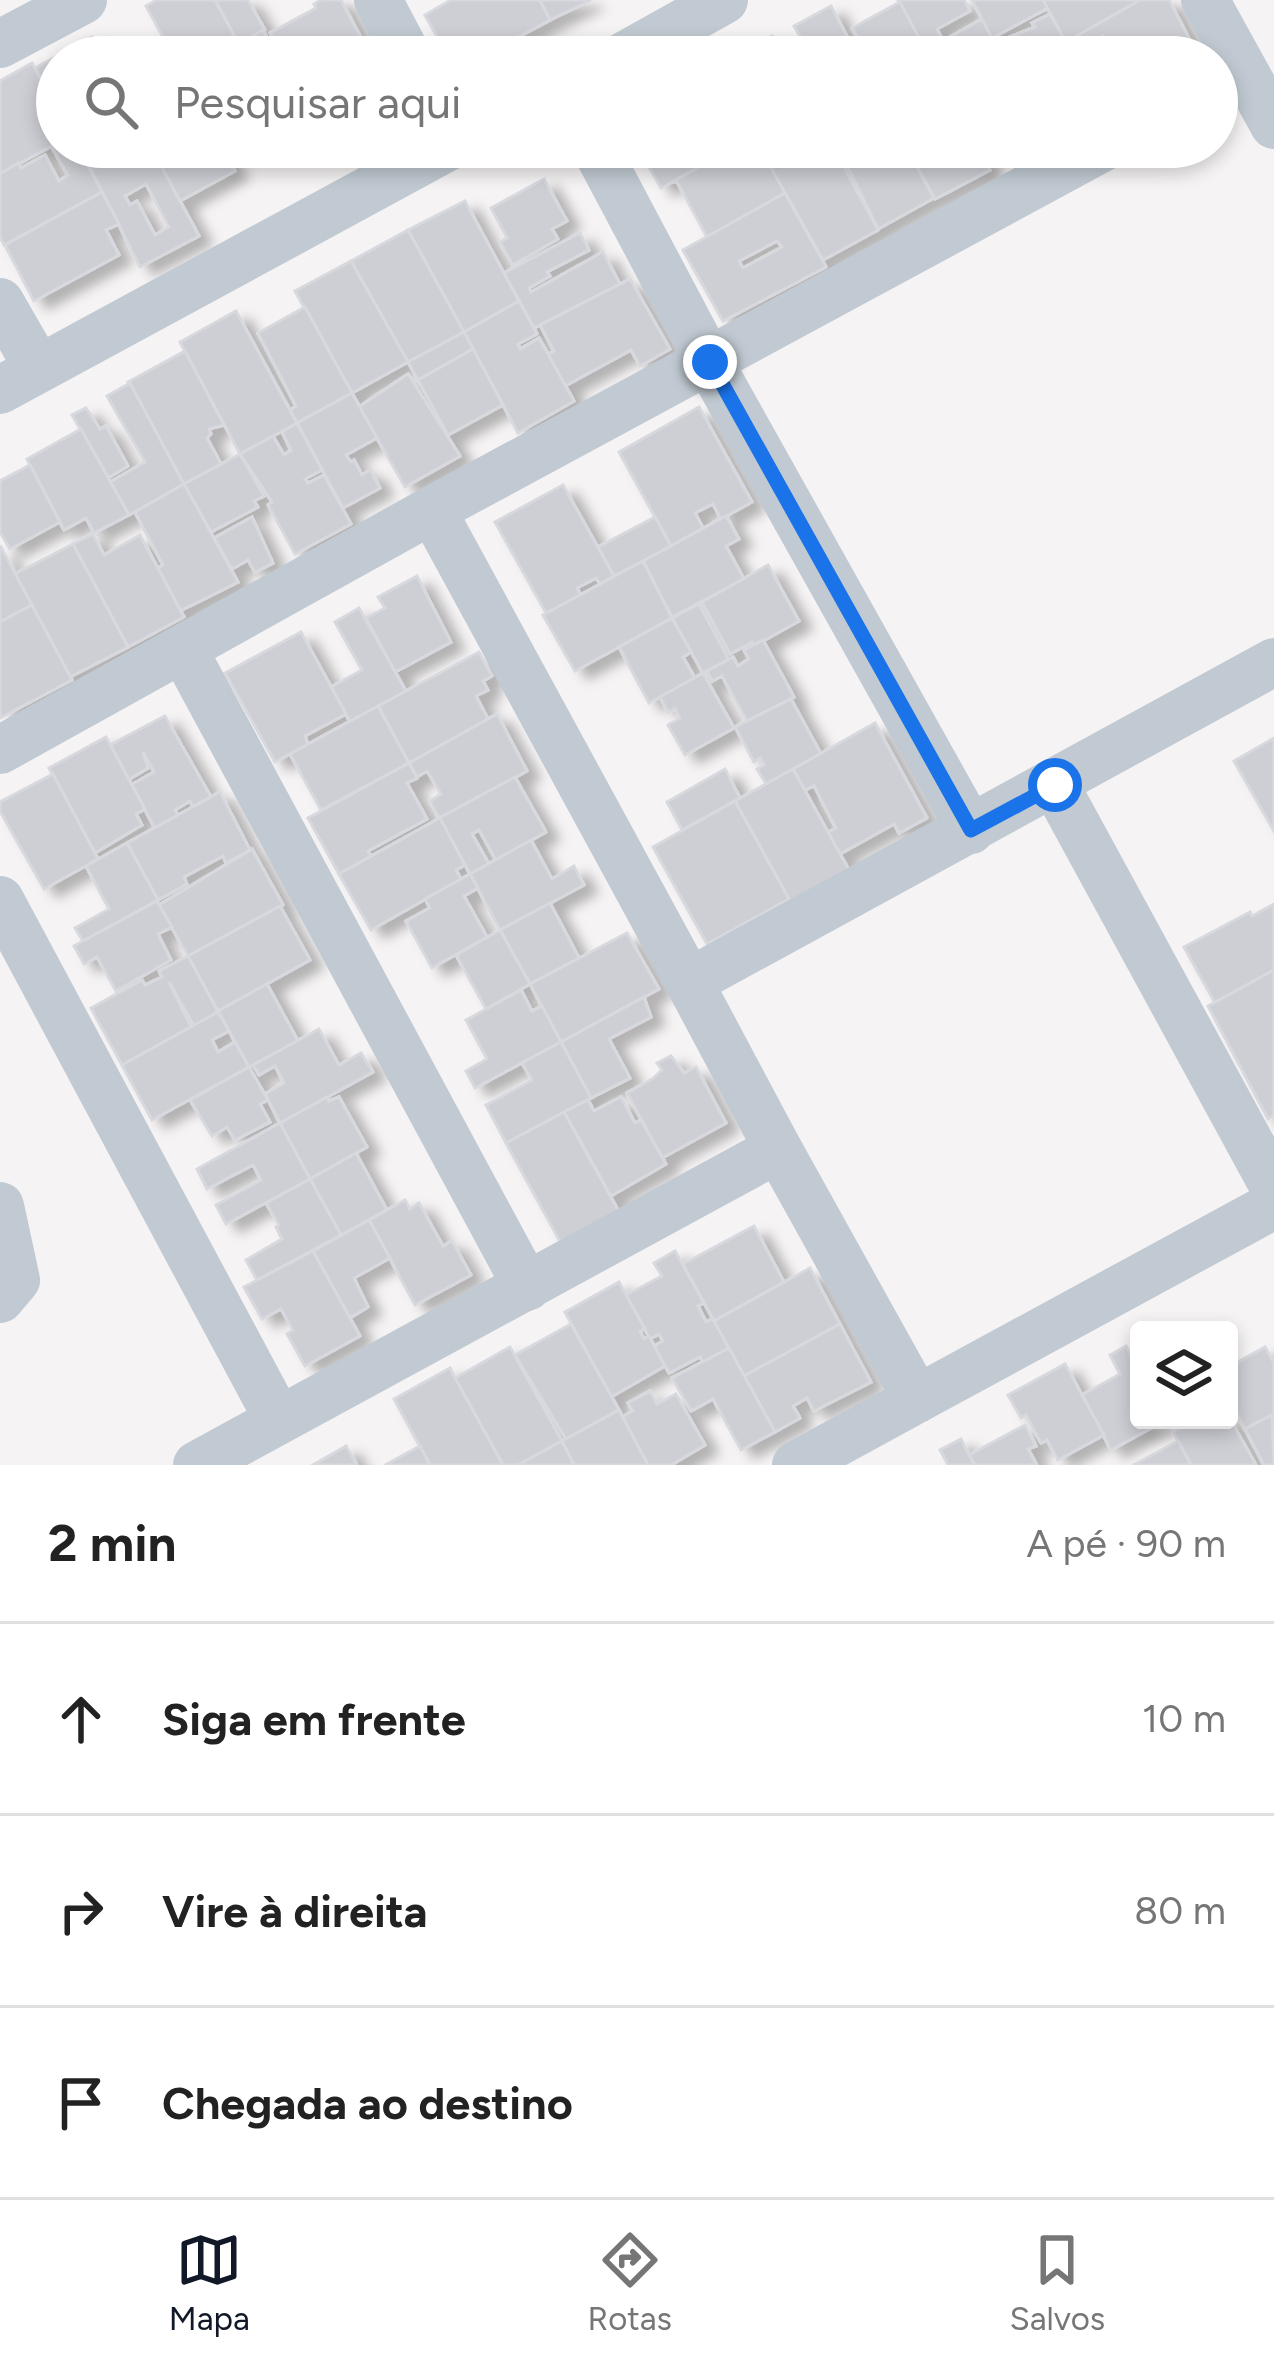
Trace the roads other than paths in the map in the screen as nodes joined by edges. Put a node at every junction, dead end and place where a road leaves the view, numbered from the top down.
1 (83, 0) edge
2 (378, 0) edge
3 (724, 0) edge
4 (1204, 0) edge
5 (397, 36) edge
6 (660, 36) edge
7 (1216, 36) edge
8 (0, 44) edge
9 (1238, 85) edge
10 (1274, 124) edge
11 (409, 168) edge
12 (606, 168) edge
13 (1066, 168) edge
14 (0, 302) edge
15 (710, 362) junction
16 (19, 379) edge
17 (432, 510) junction
18 (183, 650) junction
19 (1274, 662) edge
20 (0, 750) edge
21 (1055, 785) junction
22 (971, 830) junction
23 (0, 900) edge
24 (689, 982) junction
25 (778, 1149) junction
26 (1274, 1187) edge
27 (1274, 1205) edge
28 (0, 1206) edge
29 (527, 1288) junction
30 (0, 1299) edge
31 (916, 1399) junction
32 (278, 1419) junction
33 (197, 1465) edge
34 (796, 1465) edge

1 - 8 street
2 - 5 street
3 - 6 street
4 - 7 street
9 - 10 street
11 - 16 street
12 - 15 street
13 - 15 street
14 - 16 street
15 - 17 street
15 - 22 street
17 - 18 street
17 - 24 street
18 - 20 street
18 - 29 street
19 - 21 street
21 - 22 street
21 - 26 street
22 - 24 street
23 - 32 street
24 - 25 street
25 - 29 street
25 - 31 street
27 - 31 street
28 - 30 street
29 - 32 street
31 - 34 street
32 - 33 street

